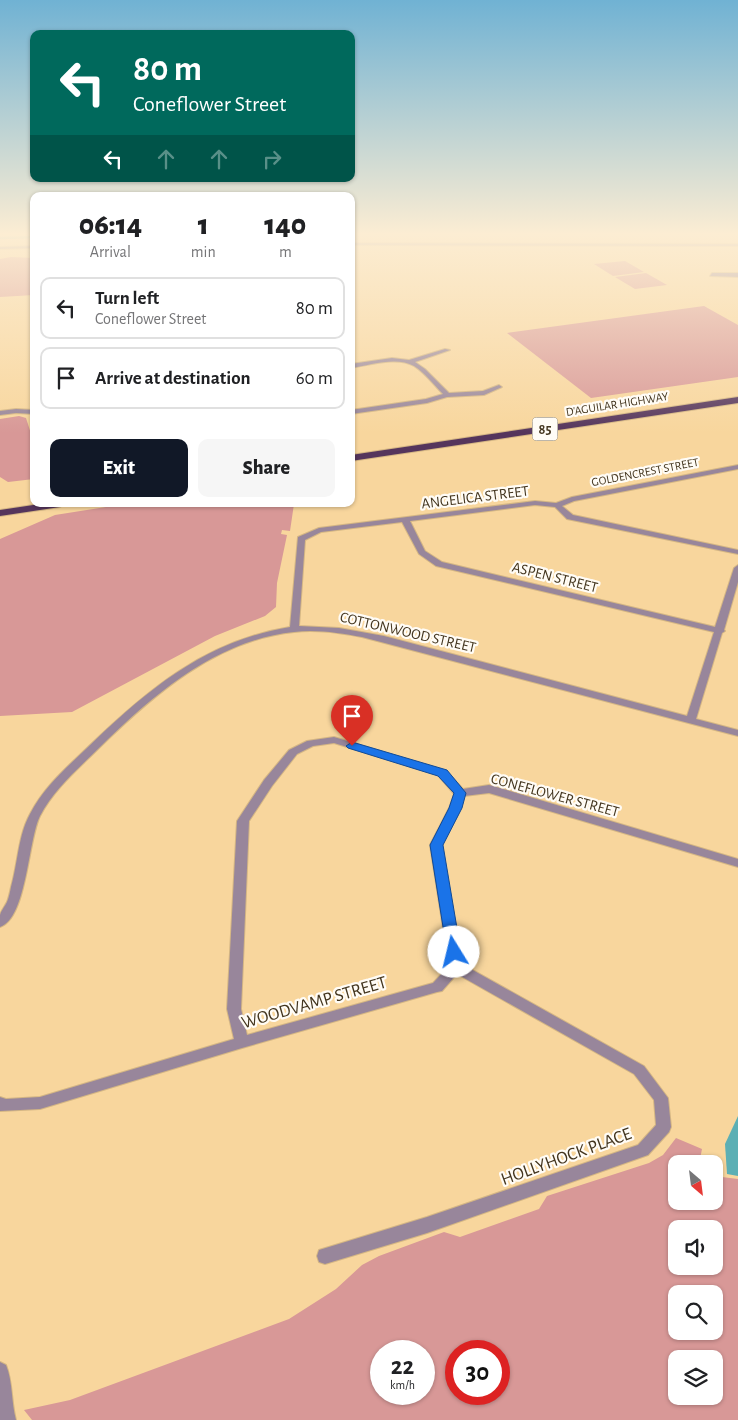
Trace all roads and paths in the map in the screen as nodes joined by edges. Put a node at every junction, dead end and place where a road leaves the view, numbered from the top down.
1 (447, 350) dead end
2 (409, 362) junction
3 (355, 365) edge
4 (499, 387) dead end
5 (447, 395) junction
6 (738, 400) edge
7 (355, 411) edge
8 (30, 412) edge
9 (0, 413) edge
10 (355, 457) edge
11 (738, 467) edge
12 (557, 505) junction
13 (40, 507) edge
14 (0, 513) edge
15 (404, 520) junction
16 (738, 552) edge
17 (738, 568) edge
18 (294, 629) junction
19 (720, 631) junction
20 (691, 720) junction
21 (738, 733) edge
22 (460, 793) junction
23 (738, 863) edge
24 (0, 922) edge
25 (456, 968) junction
26 (242, 1042) junction
27 (1, 1107) edge
28 (325, 1256) dead end
29 (0, 1371) edge
30 (7, 1420) edge

1 - 2 street
2 - 3 street
2 - 5 street
4 - 5 street
5 - 7 street
6 - 10 highway, D'AGUILAR HIGHWAY / 85
8 - 9 street
11 - 12 street, GOLDENCREST STREET
12 - 15 street, ANGELICA STREET
12 - 16 street
13 - 14 highway
15 - 18 street, ANGELICA STREET
15 - 19 street, ASPEN STREET
17 - 19 street
18 - 20 street, COTTONWOOD STREET
18 - 24 street, COTTONWOOD STREET
19 - 20 street
20 - 21 street, COTTONWOOD STREET
22 - 23 street, CONEFLOWER STREET
22 - 25 street
22 - 26 street
25 - 26 street, WOODVAMP STREET
25 - 28 street, HOLLYHOCK PLACE
26 - 27 street, WOODVAMP STREET
29 - 30 street

